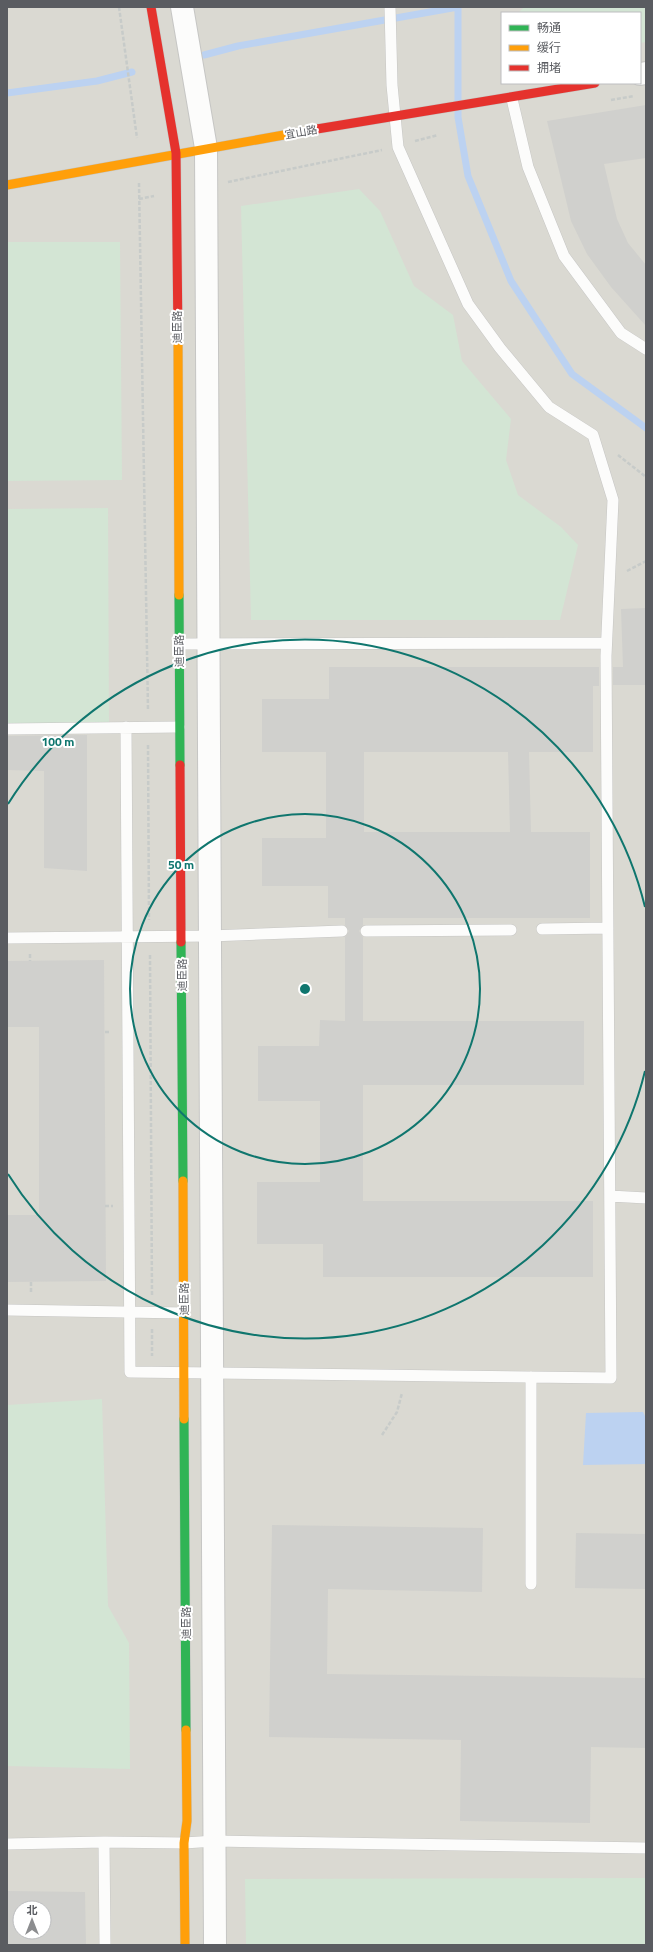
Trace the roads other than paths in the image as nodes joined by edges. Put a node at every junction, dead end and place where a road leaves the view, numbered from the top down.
1 (151, 7) edge
2 (182, 7) edge
3 (390, 7) edge
4 (590, 84) edge
5 (512, 99) junction
6 (395, 116) junction
7 (206, 148) junction
8 (176, 153) junction
9 (7, 185) edge
10 (646, 349) edge
11 (606, 643) junction
12 (178, 644) junction
13 (208, 644) junction
14 (126, 727) junction
15 (178, 727) junction
16 (7, 728) edge
17 (608, 928) junction
18 (542, 929) dead end
19 (510, 930) dead end
20 (342, 931) dead end
21 (366, 931) dead end
22 (127, 936) junction
23 (182, 936) junction
24 (210, 936) junction
25 (7, 938) edge
26 (610, 1196) junction
27 (646, 1198) edge
28 (7, 1310) edge
29 (130, 1311) junction
30 (184, 1313) junction
31 (185, 1372) junction
32 (212, 1373) junction
33 (531, 1377) junction
34 (531, 1584) dead end
35 (215, 1841) junction
36 (104, 1842) junction
37 (184, 1843) junction
38 (7, 1844) edge
39 (646, 1848) edge
40 (105, 1945) edge
41 (185, 1945) edge
42 (216, 1945) edge

1 - 8 street, 迪臣路
2 - 7 street
3 - 6 lane
4 - 5 street, 宜山路
5 - 6 street, 宜山路
5 - 10 lane
6 - 7 street, 宜山路
6 - 11 lane
7 - 8 street, 宜山路
7 - 13 street
8 - 9 street, 宜山路
8 - 12 street, 迪臣路
11 - 13 lane
11 - 17 lane
12 - 13 lane
12 - 15 street, 迪臣路
13 - 24 street
14 - 15 lane
14 - 16 lane
14 - 22 lane
15 - 23 street, 迪臣路
17 - 18 lane
17 - 26 lane
19 - 21 lane
20 - 24 lane
22 - 23 lane
22 - 25 lane
22 - 29 lane
23 - 24 lane
23 - 30 street, 迪臣路
24 - 32 street
26 - 27 lane
26 - 33 lane
28 - 29 lane
29 - 30 lane
29 - 31 lane
30 - 31 street, 迪臣路
31 - 32 lane
31 - 37 street, 迪臣路
32 - 33 lane
32 - 35 street
33 - 34 lane
35 - 37 lane
35 - 39 lane
35 - 42 street
36 - 37 lane
36 - 38 lane
36 - 40 lane
37 - 41 street, 迪臣路

